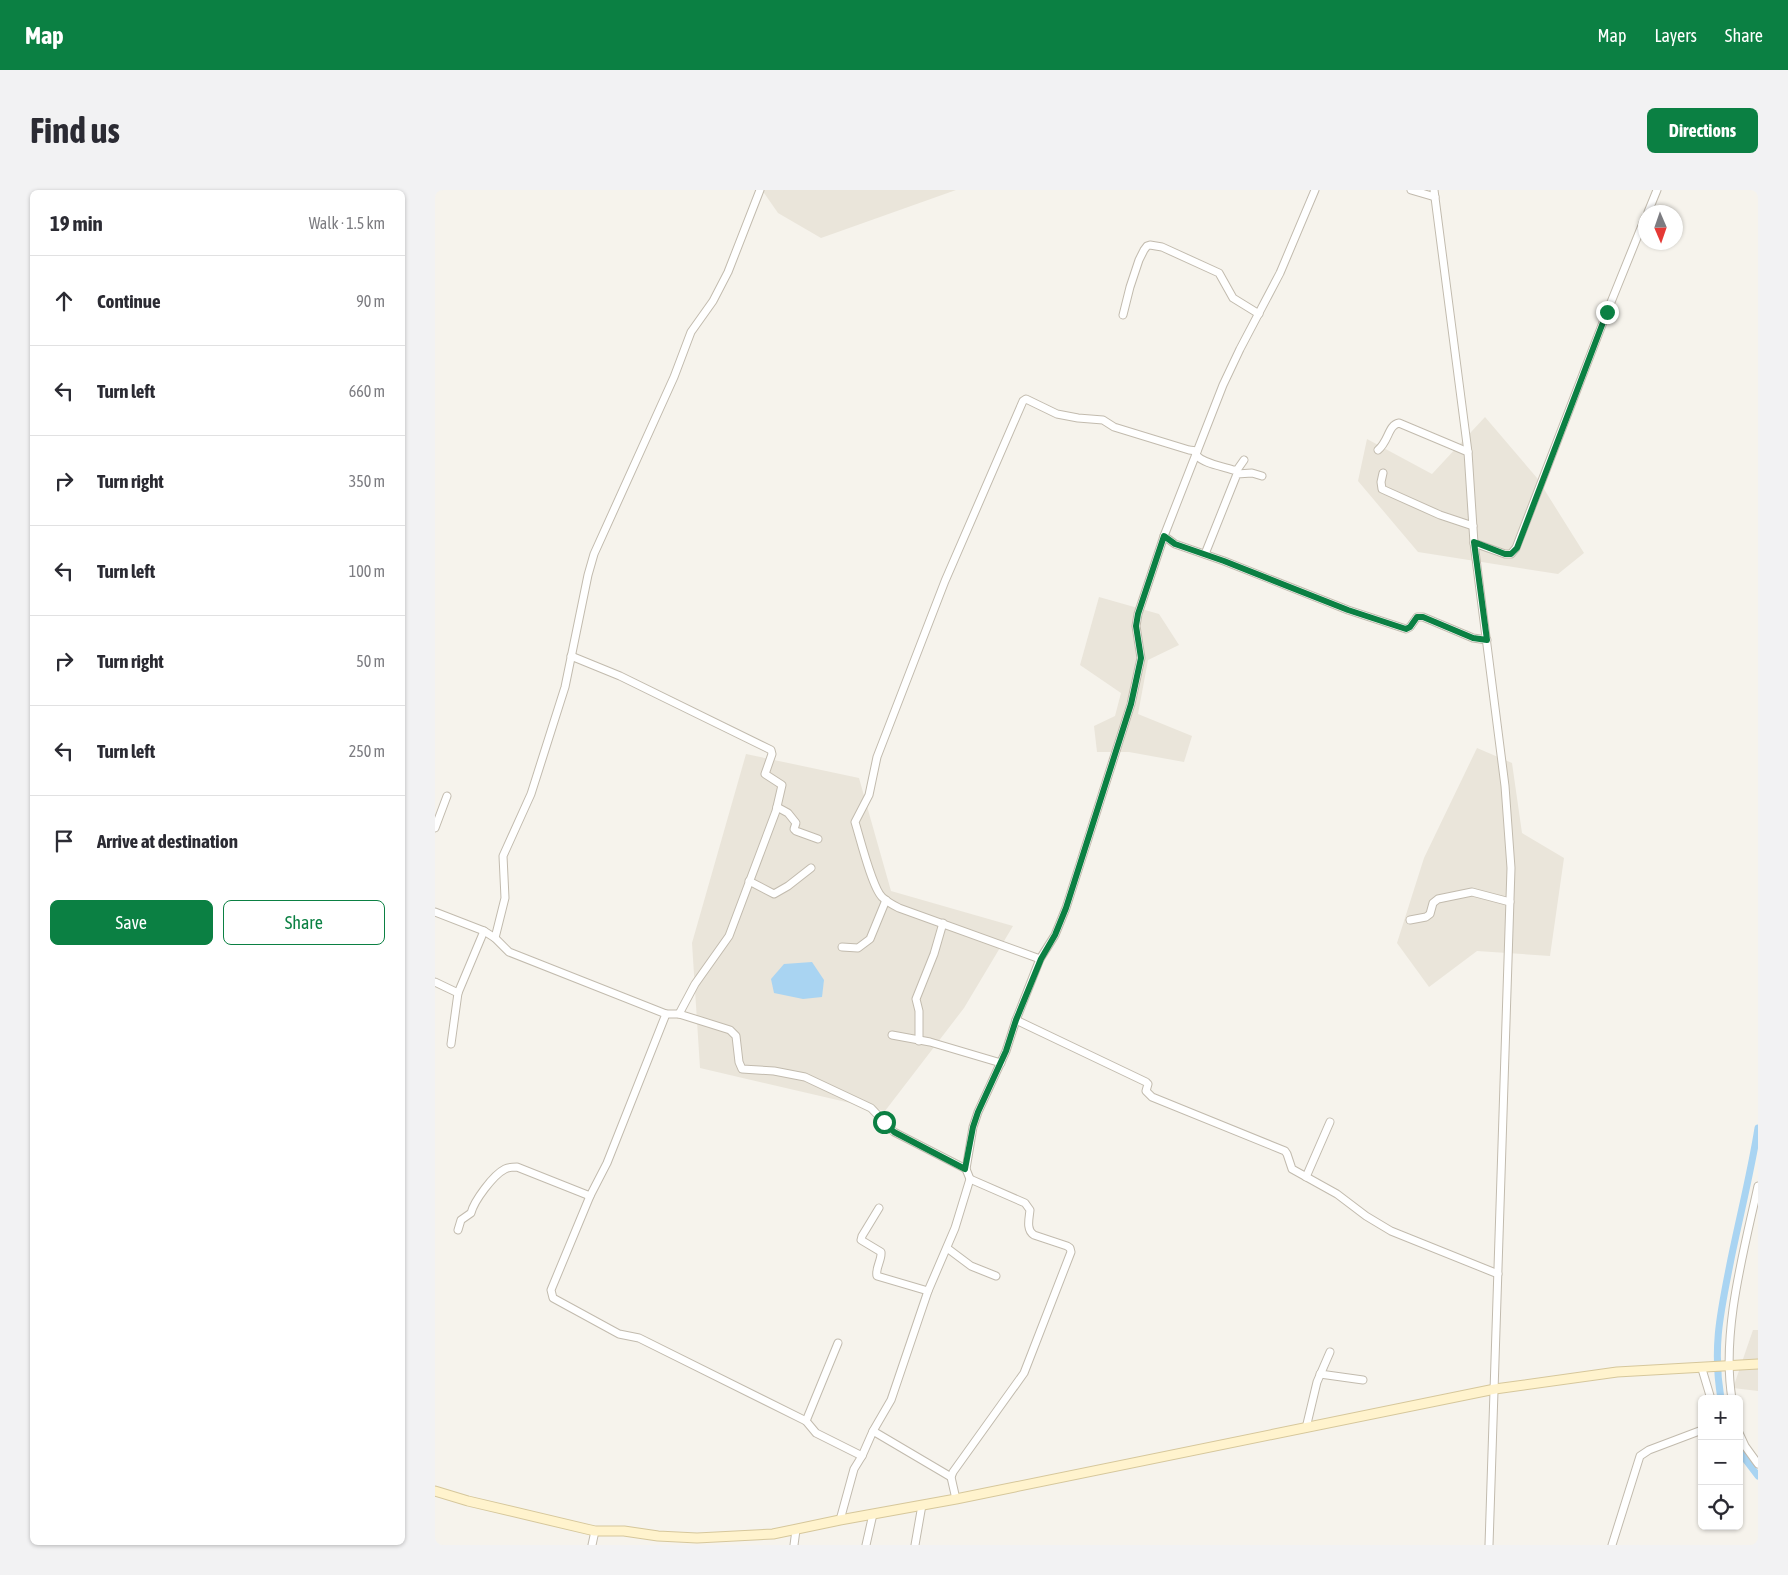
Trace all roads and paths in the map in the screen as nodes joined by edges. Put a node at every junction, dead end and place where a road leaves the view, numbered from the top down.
1 (760, 190) edge
2 (1315, 190) edge
3 (1411, 190) edge
4 (1657, 190) edge
5 (1435, 193) edge
6 (1651, 205) edge
7 (1638, 235) edge
8 (1259, 314) junction
9 (1123, 315) dead end
10 (1379, 450) dead end
11 (1468, 452) junction
12 (1197, 453) junction
13 (1244, 460) dead end
14 (1383, 473) dead end
15 (1262, 476) dead end
16 (1473, 526) junction
17 (1164, 536) junction
18 (1474, 542) junction
19 (1205, 554) junction
20 (1487, 640) junction
21 (571, 656) junction
22 (447, 796) dead end
23 (777, 807) junction
24 (435, 828) edge
25 (819, 839) dead end
26 (811, 868) dead end
27 (749, 881) junction
28 (886, 900) junction
29 (1510, 902) junction
30 (435, 912) edge
31 (1410, 920) dead end
32 (943, 922) junction
33 (484, 931) junction
34 (495, 938) junction
35 (842, 947) dead end
36 (1041, 959) junction
37 (435, 982) edge
38 (458, 993) junction
39 (667, 1014) junction
40 (679, 1014) junction
41 (1016, 1020) junction
42 (892, 1035) dead end
43 (919, 1040) junction
44 (451, 1044) dead end
45 (1001, 1064) junction
46 (1330, 1122) dead end
47 (965, 1169) junction
48 (1306, 1177) junction
49 (970, 1179) junction
50 (1758, 1186) edge
51 (590, 1196) junction
52 (879, 1208) dead end
53 (458, 1230) dead end
54 (947, 1248) junction
55 (1498, 1274) junction
56 (996, 1276) dead end
57 (928, 1291) junction
58 (838, 1343) dead end
59 (1330, 1352) dead end
60 (1758, 1364) edge
61 (1725, 1366) junction
62 (1706, 1367) junction
63 (1321, 1374) junction
64 (1363, 1380) dead end
65 (1495, 1389) junction
66 (1710, 1395) edge
67 (1731, 1395) edge
68 (806, 1421) junction
69 (1306, 1428) junction
70 (873, 1431) junction
71 (1698, 1432) edge
72 (1742, 1440) edge
73 (862, 1456) junction
74 (1758, 1464) edge
75 (951, 1477) junction
76 (435, 1491) edge
77 (956, 1499) junction
78 (922, 1505) junction
79 (873, 1514) junction
80 (840, 1520) junction
81 (796, 1530) junction
82 (595, 1531) junction
83 (592, 1545) edge
84 (794, 1545) edge
85 (866, 1545) edge
86 (915, 1545) edge
87 (1489, 1545) edge
88 (1612, 1545) edge

1 - 21 street
2 - 8 street
3 - 5 street
4 - 6 street
5 - 11 street
7 - 18 street
8 - 9 street
8 - 12 street
10 - 11 street
11 - 16 street
12 - 13 street
12 - 17 street
12 - 28 street
14 - 16 street
15 - 19 street
16 - 18 street
17 - 19 street
17 - 36 street
18 - 20 street
19 - 20 street
20 - 29 street
21 - 23 street
21 - 34 street
22 - 24 street
23 - 25 street
23 - 27 street
26 - 27 street
27 - 40 street
28 - 32 street
28 - 35 street
29 - 31 street
29 - 55 street
30 - 33 street
32 - 36 street
32 - 43 street
33 - 34 street
33 - 38 street
34 - 39 street
36 - 41 street
37 - 38 street
38 - 44 street
39 - 40 street
39 - 51 street
40 - 47 street
41 - 45 street
41 - 48 street
42 - 43 street
43 - 45 street
45 - 47 street
46 - 48 street
47 - 49 street
48 - 55 street
49 - 54 street
49 - 75 street
50 - 61 street
51 - 53 street
51 - 68 street
52 - 57 street
54 - 56 street
54 - 57 street
55 - 65 street
57 - 70 street
58 - 68 street
59 - 63 street
60 - 61 street
61 - 62 street
61 - 67 street
62 - 65 street
62 - 66 street
63 - 64 street
63 - 69 street
65 - 69 street
65 - 87 street
68 - 73 street
69 - 77 street
70 - 73 street
70 - 75 street
71 - 88 street
72 - 74 street
73 - 80 street
75 - 77 street
76 - 82 street
77 - 78 street
78 - 79 street
78 - 86 street
79 - 80 street
79 - 85 street
80 - 81 street
81 - 82 street
81 - 84 street
82 - 83 street

